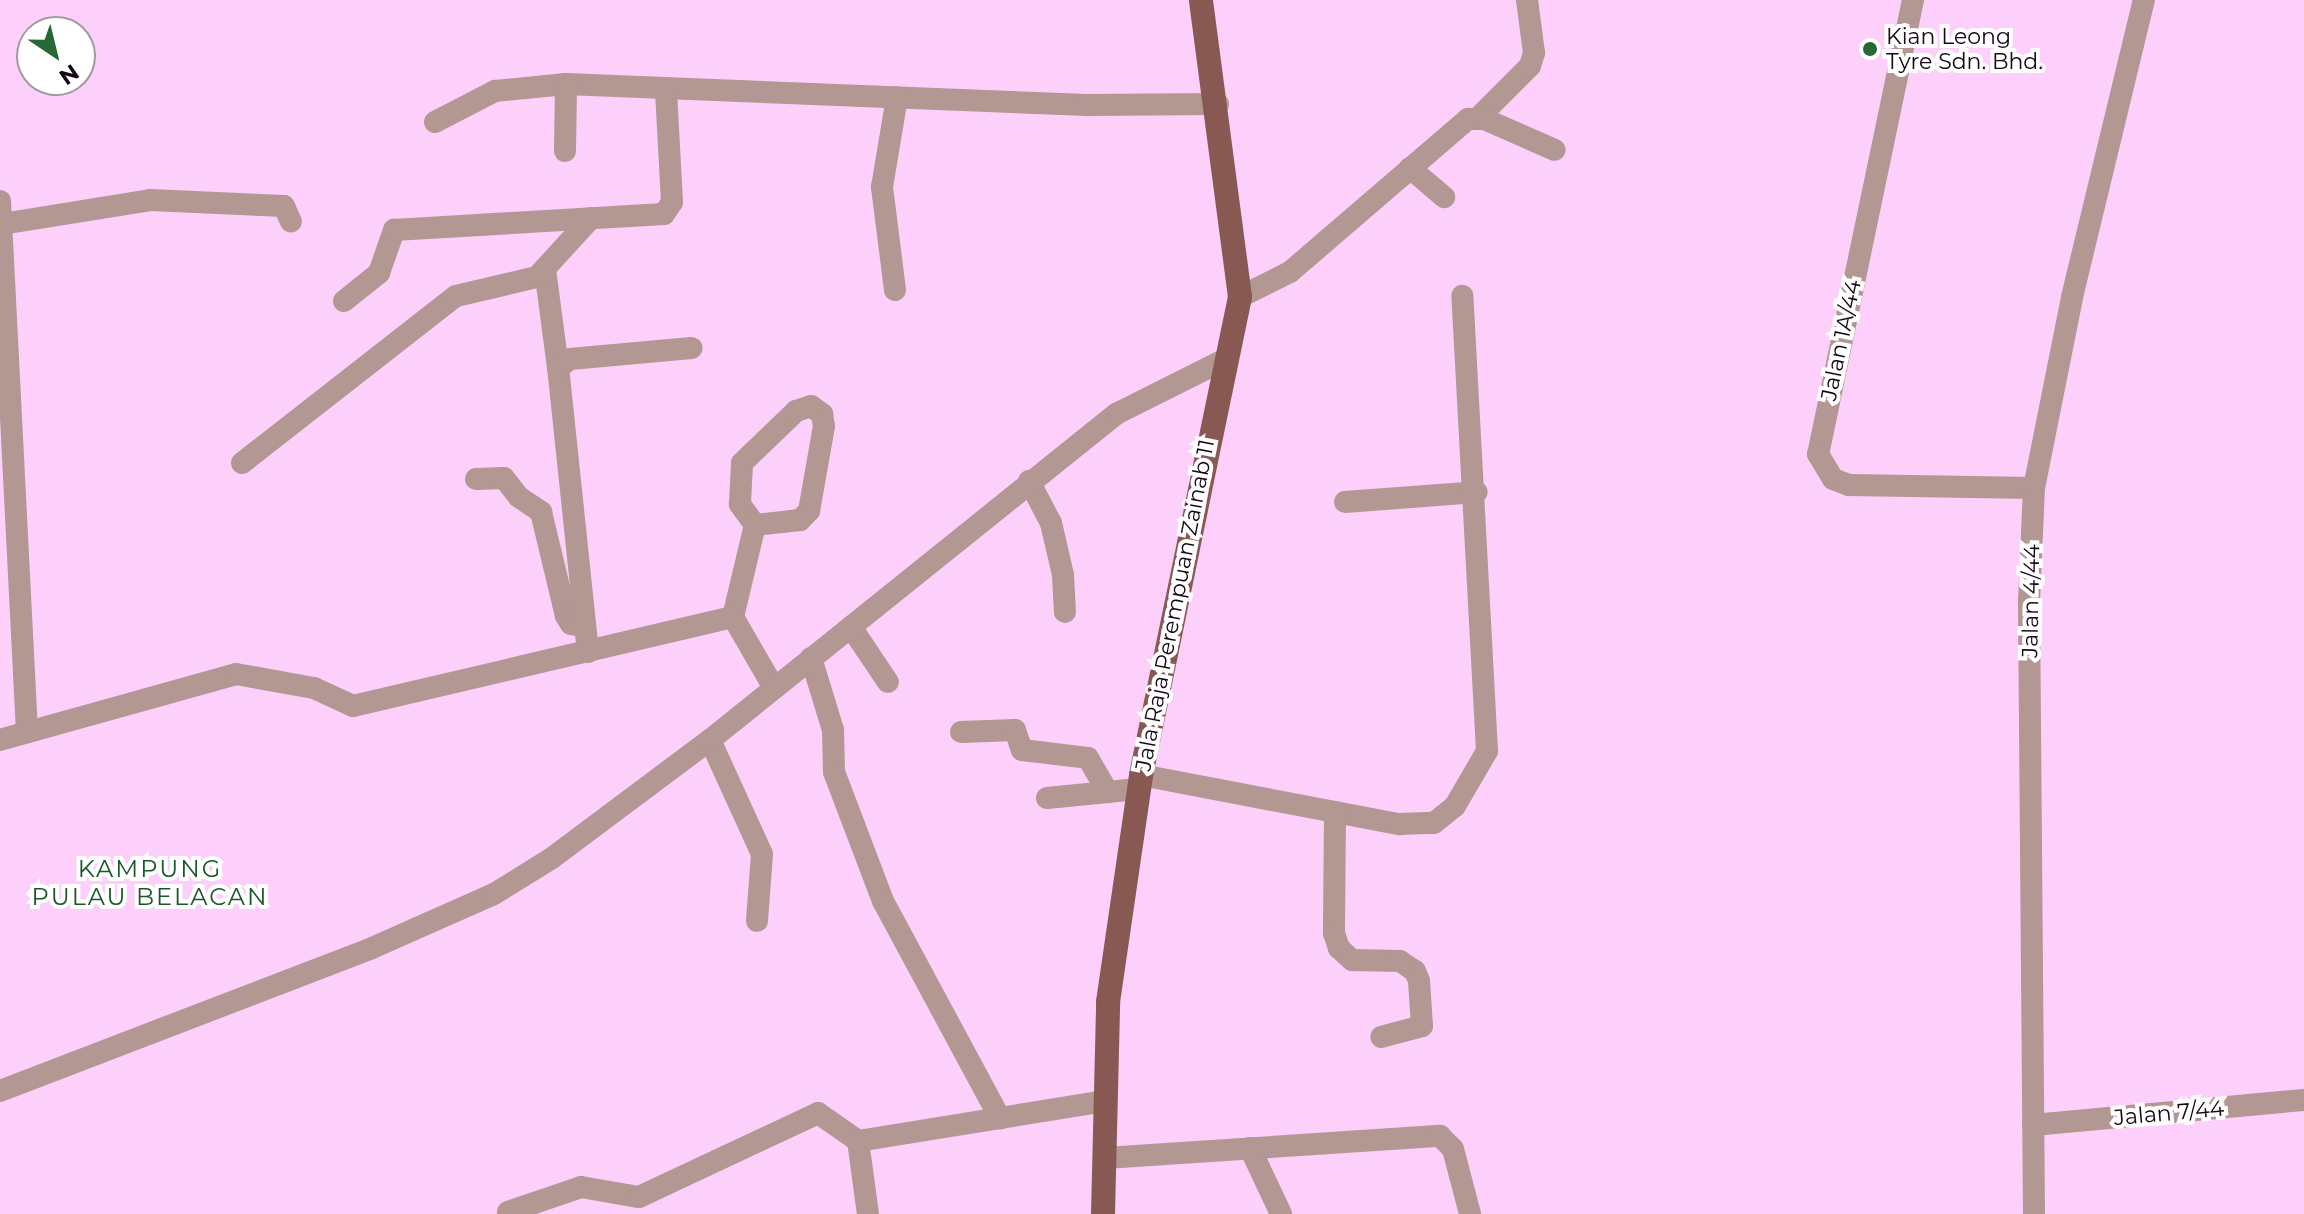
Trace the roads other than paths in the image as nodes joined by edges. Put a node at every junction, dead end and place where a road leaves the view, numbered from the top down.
1 (1201, 0) edge
2 (1527, 0) edge
3 (1913, 0) edge
4 (2144, 0) edge
5 (566, 84) junction
6 (666, 90) junction
7 (897, 97) junction
8 (1218, 104) junction
9 (1479, 117) junction
10 (435, 122) dead end
11 (1555, 150) dead end
12 (565, 151) dead end
13 (1410, 168) junction
14 (1444, 197) dead end
15 (0, 201) edge
16 (591, 218) junction
17 (291, 222) dead end
18 (2, 224) junction
19 (545, 269) junction
20 (895, 290) dead end
21 (1462, 296) dead end
22 (1240, 297) junction
23 (344, 301) dead end
24 (692, 348) dead end
25 (1226, 359) junction
26 (558, 368) junction
27 (242, 463) dead end
28 (476, 479) dead end
29 (1029, 481) junction
30 (2034, 488) junction
31 (1477, 492) junction
32 (1345, 502) dead end
33 (573, 508) junction
34 (541, 512) junction
35 (755, 525) junction
36 (1065, 612) dead end
37 (733, 617) junction
38 (585, 626) junction
39 (851, 627) junction
40 (588, 652) junction
41 (811, 658) junction
42 (888, 682) dead end
43 (774, 688) junction
44 (27, 732) junction
45 (961, 732) dead end
46 (0, 740) edge
47 (710, 740) junction
48 (1140, 782) junction
49 (1108, 792) junction
50 (1047, 798) dead end
51 (1335, 812) junction
52 (757, 921) dead end
53 (1381, 1037) dead end
54 (0, 1091) edge
55 (2304, 1100) edge
56 (1106, 1101) junction
57 (1000, 1118) junction
58 (2033, 1125) junction
59 (858, 1141) junction
60 (1250, 1148) junction
61 (1105, 1158) junction
62 (508, 1212) edge
63 (868, 1214) edge
64 (1103, 1214) edge
65 (1281, 1214) edge
66 (1470, 1214) edge
67 (2034, 1214) edge

1 - 8 main road, Jala Raja Perempuan Zainab 11
2 - 9 street
3 - 30 street, Jalan 1A/44
4 - 30 street, Jalan 4/44
5 - 6 street
5 - 10 street
5 - 12 street
6 - 7 street
6 - 16 street
7 - 8 street
7 - 20 street
8 - 22 main road, Jala Raja Perempuan Zainab 11
9 - 11 street
9 - 13 street
13 - 14 street
13 - 22 street
15 - 18 street
16 - 19 street
16 - 23 street
17 - 18 street
18 - 44 street
19 - 26 street
19 - 27 street
21 - 31 street
22 - 25 main road, Jala Raja Perempuan Zainab 11
24 - 26 street
25 - 29 street
25 - 48 main road, Jala Raja Perempuan Zainab 11
26 - 33 street
28 - 34 street
29 - 36 street
29 - 39 street
30 - 58 street, Jalan 4/44
31 - 32 street
31 - 51 street
33 - 34 street
33 - 38 street
34 - 38 street
35 - 35 street
35 - 37 street
37 - 40 street
37 - 43 street
38 - 40 street
39 - 41 street
39 - 42 street
40 - 44 street
41 - 43 street
41 - 57 street
43 - 47 street
44 - 46 street
45 - 49 street
47 - 52 street
47 - 54 street
48 - 49 street
48 - 51 street
48 - 56 main road, Jala Raja Perempuan Zainab 11
49 - 50 street
51 - 53 street
55 - 58 street, Jalan 7/44
56 - 57 street
56 - 61 main road, Jala Raja Perempuan Zainab 11
57 - 59 street
58 - 67 street, Jalan 4/44
59 - 62 street
59 - 63 street
60 - 61 street
60 - 65 street
60 - 66 street
61 - 64 main road, Jala Raja Perempuan Zainab 11

